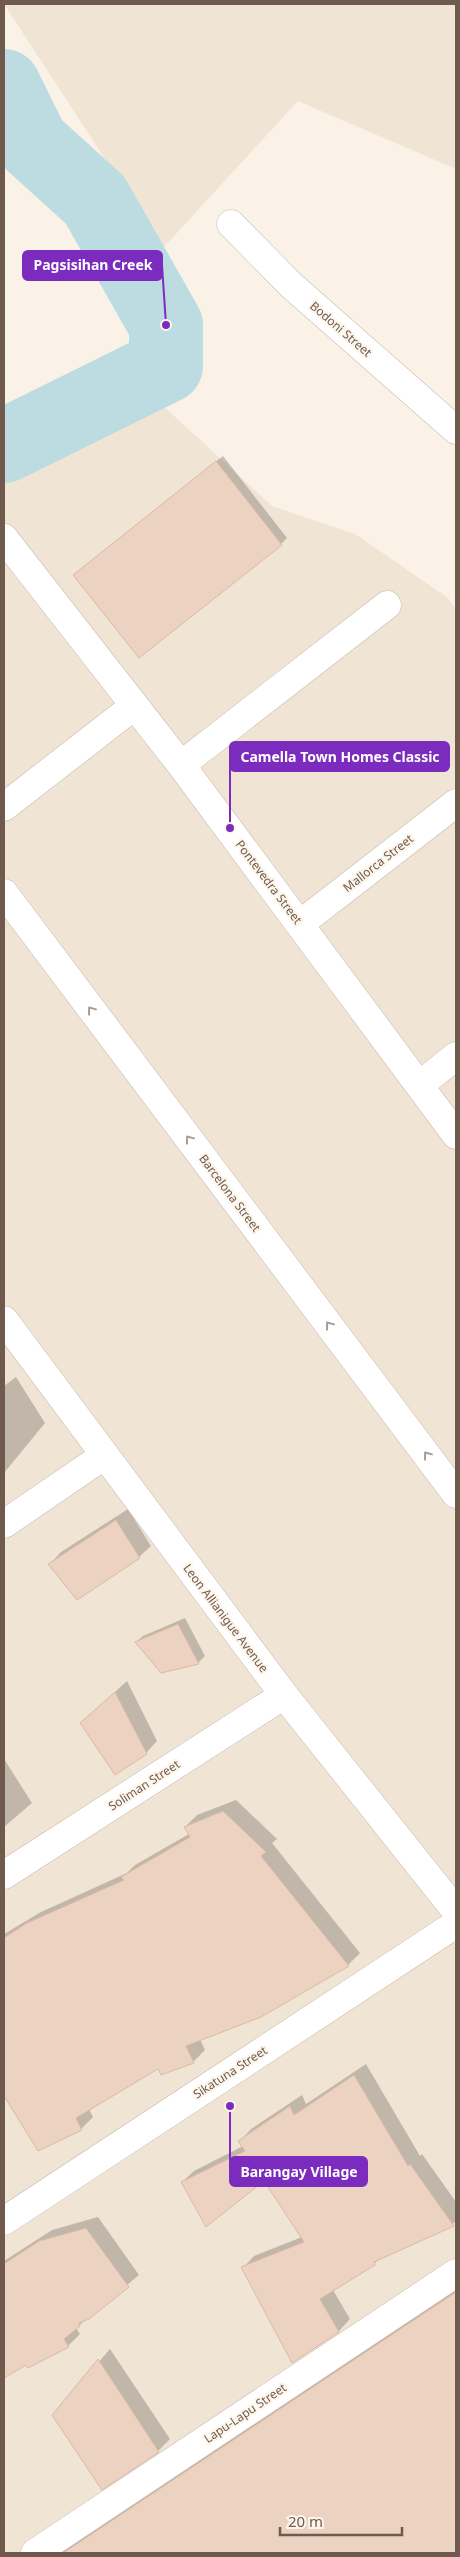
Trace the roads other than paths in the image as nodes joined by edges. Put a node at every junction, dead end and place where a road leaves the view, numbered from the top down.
1 (231, 224) dead end
2 (456, 430) edge
3 (4, 538) edge
4 (388, 605) dead end
5 (134, 706) junction
6 (181, 765) junction
7 (456, 803) edge
8 (4, 807) edge
9 (4, 893) edge
10 (300, 924) junction
11 (456, 1056) edge
12 (420, 1086) junction
13 (456, 1136) edge
14 (4, 1320) edge
15 (104, 1455) junction
16 (456, 1494) edge
17 (4, 1524) edge
18 (284, 1695) junction
19 (4, 1875) edge
20 (456, 1911) edge
21 (456, 1924) edge
22 (4, 2221) edge
23 (456, 2273) edge
24 (35, 2553) edge

1 - 2 street, Bodoni Street
3 - 5 street, Pontevedra Street
4 - 6 street
5 - 6 street, Pontevedra Street
5 - 8 street
6 - 10 street, Pontevedra Street
7 - 10 street, Mallorca Street
16 -> 9 street, Barcelona Street
10 - 12 street, Pontevedra Street
11 - 12 street
12 - 13 street, Pontevedra Street
14 - 15 street, Leon Allianigue Avenue
15 - 17 street
15 - 18 street, Leon Allianigue Avenue
18 - 19 street, Soliman Street
18 - 20 street, Leon Allianigue Avenue
21 - 22 street, Sikatuna Street
23 - 24 street, Lapu-Lapu Street

